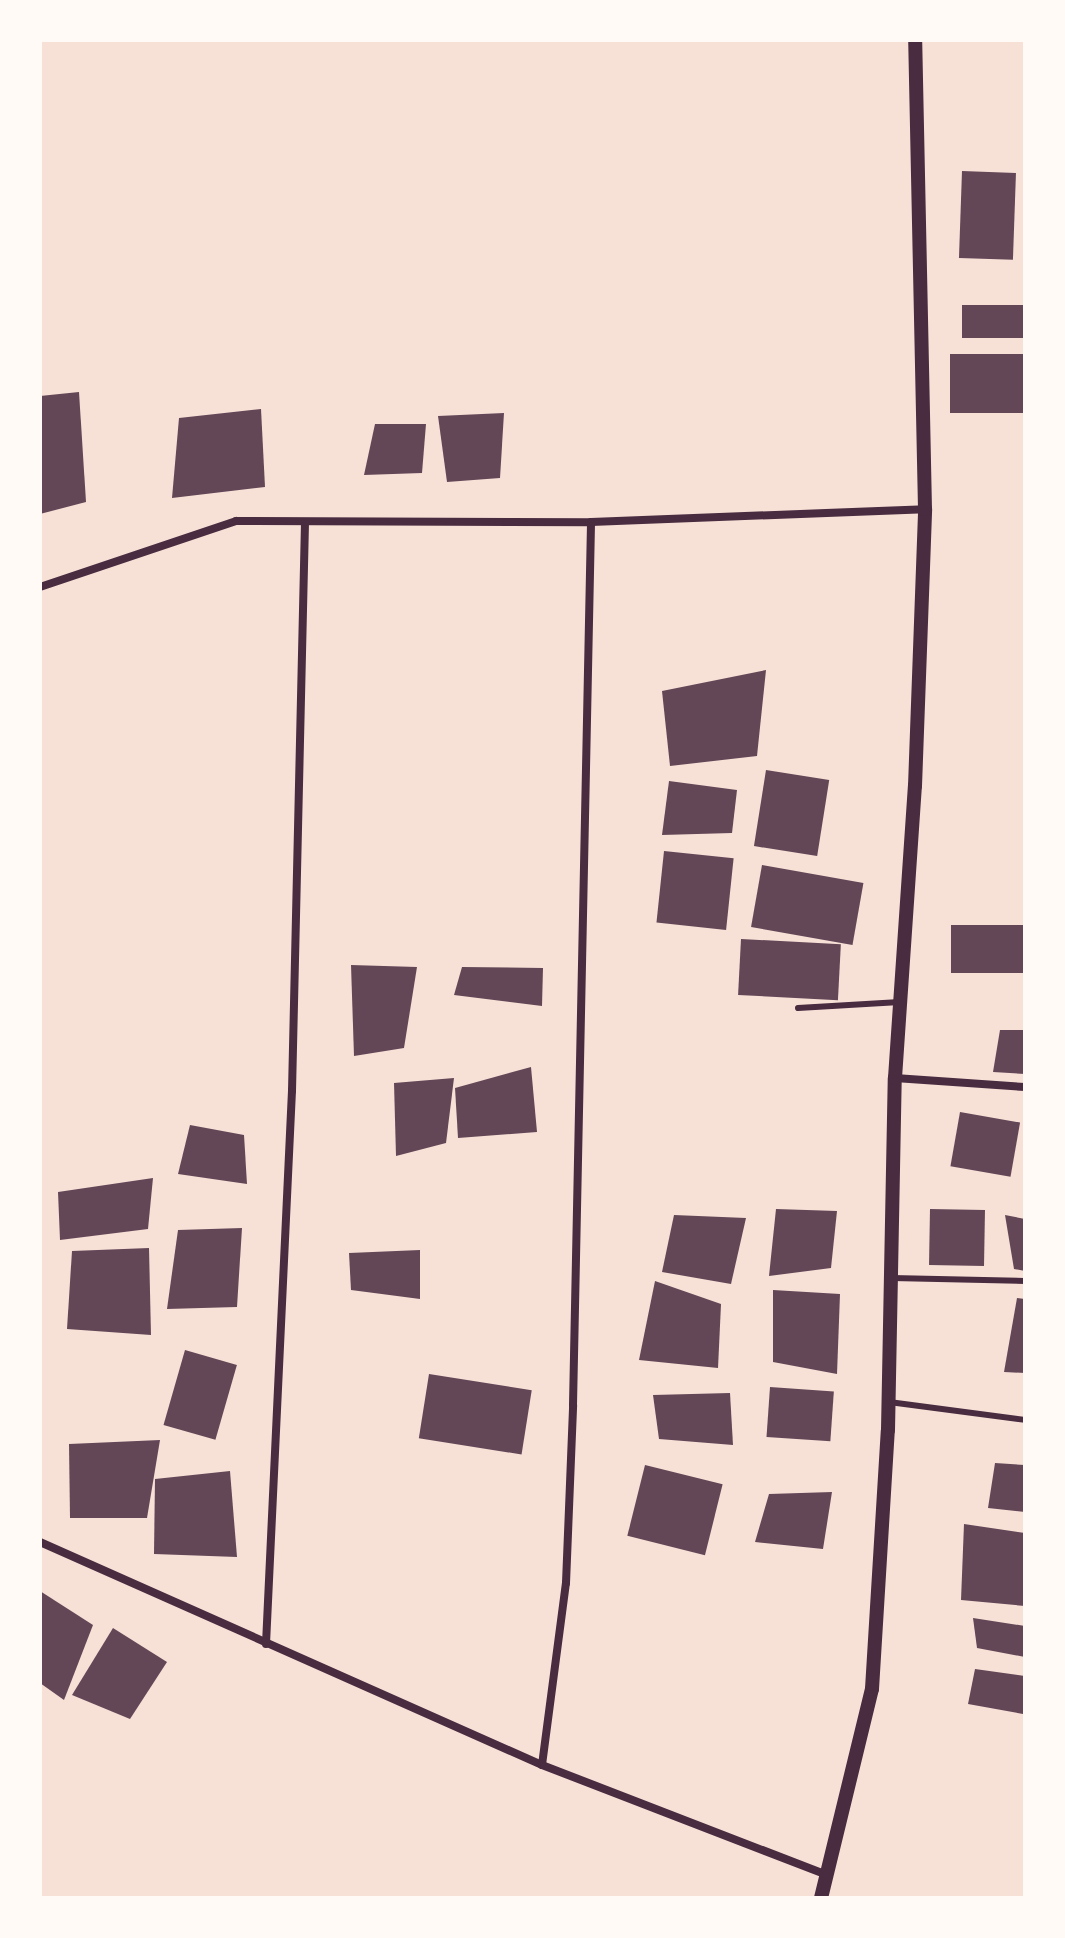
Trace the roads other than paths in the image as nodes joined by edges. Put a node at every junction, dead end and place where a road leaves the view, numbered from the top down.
1 (915, 40) edge
2 (925, 509) junction
3 (591, 522) junction
4 (305, 523) junction
5 (40, 587) edge
6 (900, 1002) junction
7 (798, 1008) dead end
8 (895, 1078) junction
9 (1025, 1087) edge
10 (892, 1278) junction
11 (1025, 1281) edge
12 (889, 1402) junction
13 (1025, 1420) edge
14 (40, 1542) edge
15 (266, 1644) junction
16 (542, 1765) junction
17 (827, 1875) junction
18 (821, 1898) edge

1 - 2 street
2 - 3 street
2 - 6 street
3 - 4 street
3 - 16 street
4 - 5 street
4 - 15 street
6 - 7 lane
6 - 8 street
8 - 9 street
8 - 10 street
10 - 11 lane
10 - 12 street
12 - 13 lane
12 - 17 street
14 - 15 street
15 - 16 street
16 - 17 street
17 - 18 street

